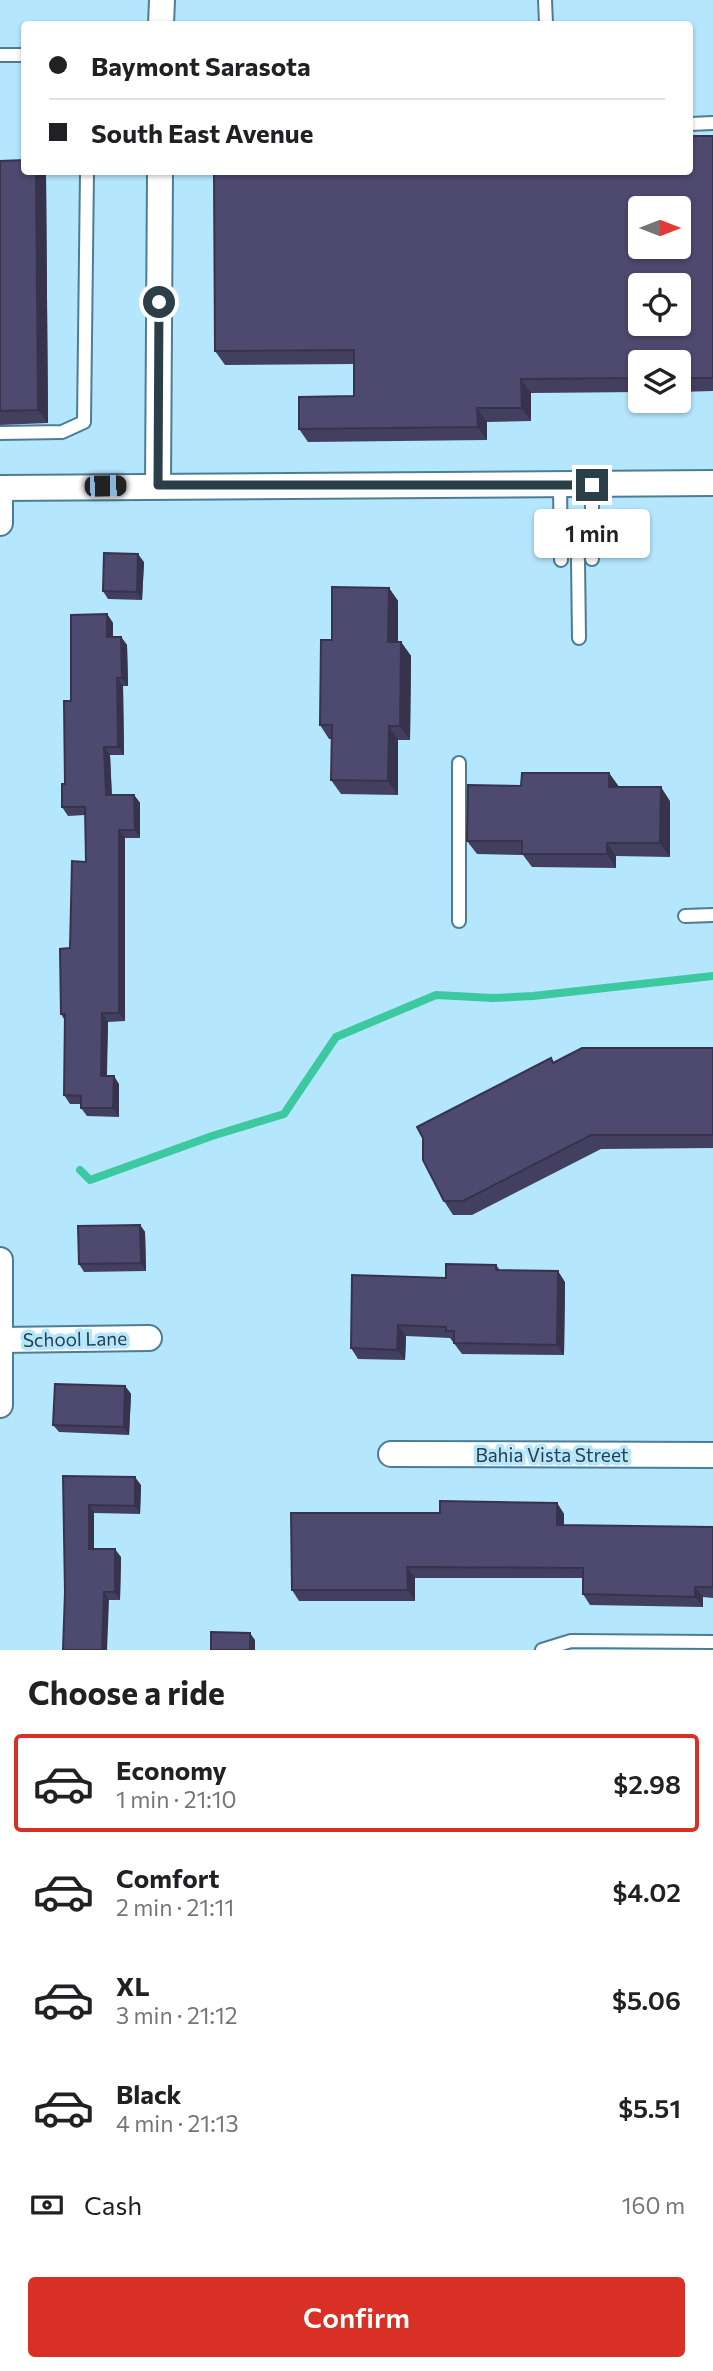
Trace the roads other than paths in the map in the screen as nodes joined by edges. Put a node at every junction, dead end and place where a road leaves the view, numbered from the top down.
1 (162, 0) edge
2 (545, 0) edge
3 (162, 21) edge
4 (546, 21) edge
5 (0, 55) edge
6 (21, 55) edge
7 (713, 123) edge
8 (693, 124) edge
9 (87, 175) edge
10 (160, 175) edge
11 (0, 433) edge
12 (713, 483) edge
13 (158, 485) junction
14 (592, 485) junction
15 (560, 486) junction
16 (0, 488) edge
17 (0, 523) edge
18 (592, 559) dead end
19 (561, 560) dead end
20 (578, 560) dead end
21 (579, 638) dead end
22 (458, 763) dead end
23 (713, 915) edge
24 (685, 916) dead end
25 (458, 921) dead end
26 (0, 1260) edge
27 (149, 1338) dead end
28 (1, 1340) edge
29 (0, 1405) edge
30 (391, 1454) dead end
31 (713, 1455) edge
32 (707, 1644) edge
33 (542, 1650) edge

1 - 3 street
2 - 4 lane
5 - 6 lane
7 - 8 lane
9 - 11 lane
10 - 13 street
12 - 14 street
13 - 15 street
13 - 16 street
14 - 15 street
14 - 18 lane
15 - 19 lane
16 - 17 street
20 - 21 lane
22 - 25 lane
23 - 24 lane
26 - 28 street
27 - 28 street, School Lane
28 - 29 street
30 - 31 street, Bahia Vista Street
32 - 33 lane

